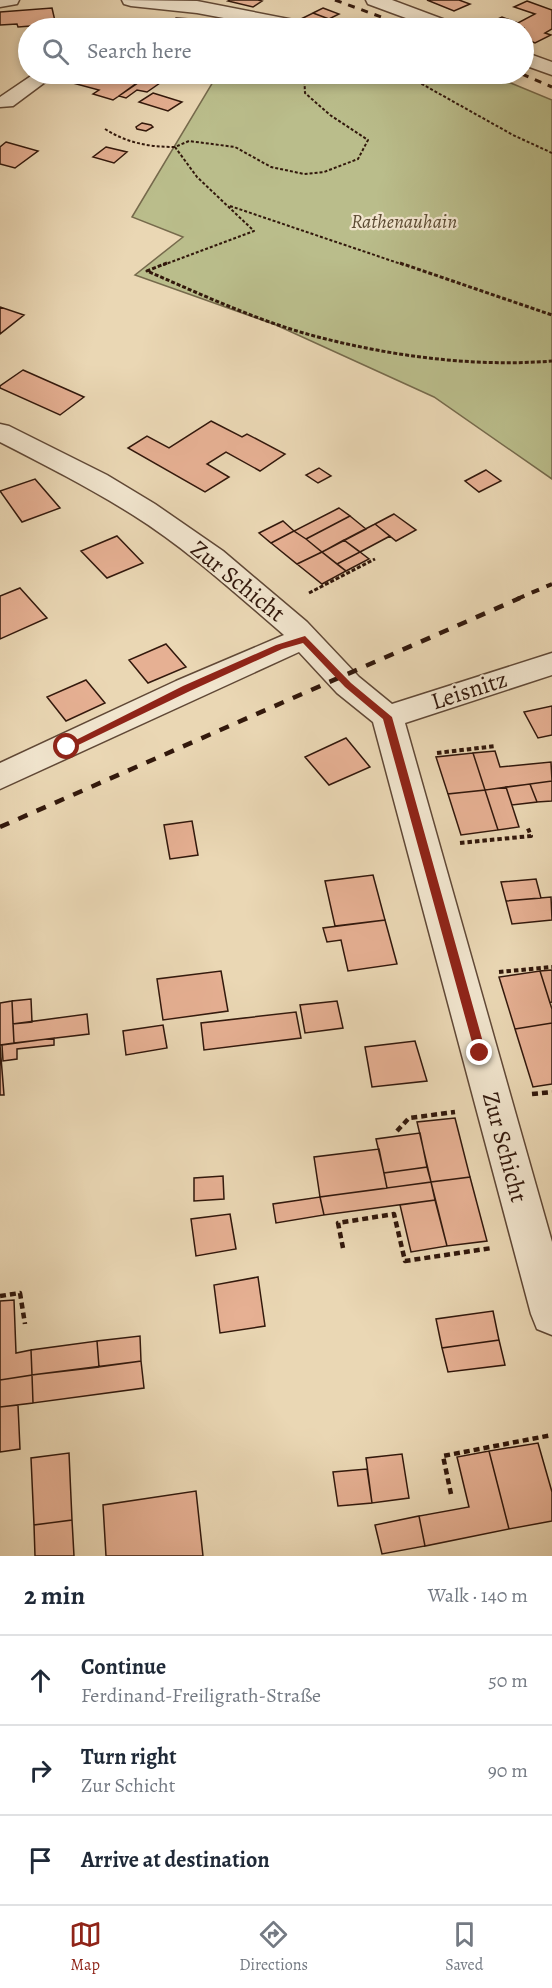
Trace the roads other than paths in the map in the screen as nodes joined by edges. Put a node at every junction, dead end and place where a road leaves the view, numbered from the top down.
1 (10, 0) edge
2 (131, 0) edge
3 (375, 0) edge
4 (0, 1) edge
5 (253, 18) edge
6 (423, 18) edge
7 (534, 62) edge
8 (552, 69) edge
9 (32, 84) edge
10 (6, 102) dead end
11 (0, 432) edge
12 (305, 639) junction
13 (552, 664) edge
14 (387, 717) junction
15 (0, 777) edge
16 (552, 1314) edge

1 - 4 street
2 - 5 street
3 - 6 street
7 - 8 street
9 - 10 street
11 - 12 street, Zur Schicht
12 - 14 street, Zur Schicht
12 - 15 street
13 - 14 street, Leisnitz
14 - 16 street, Zur Schicht

